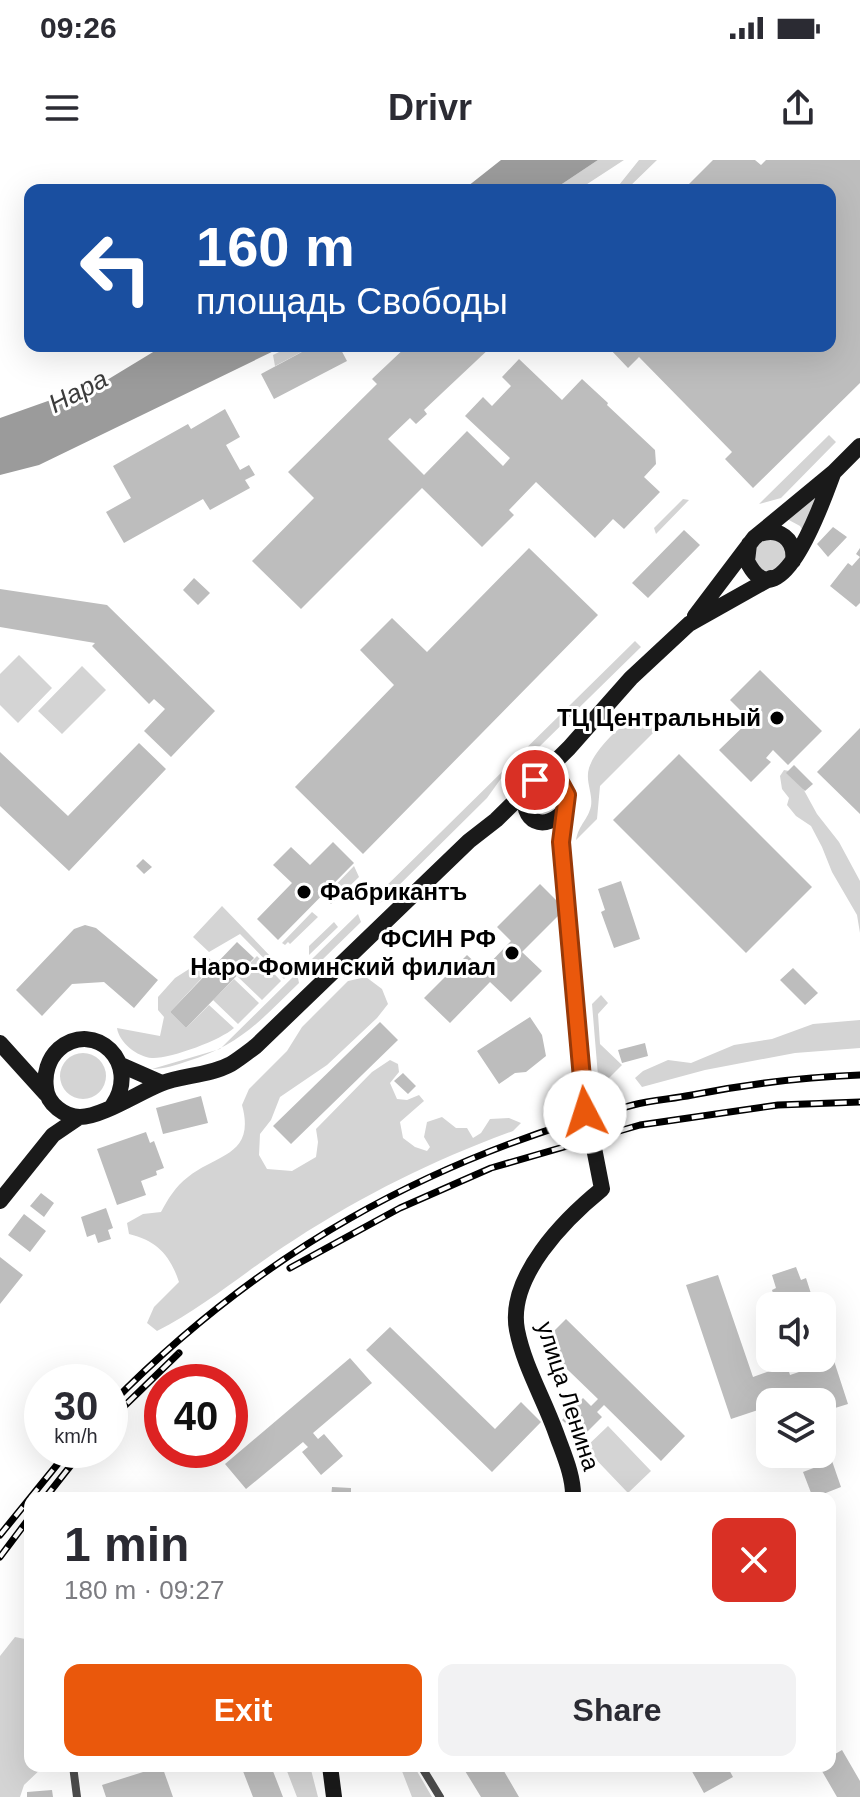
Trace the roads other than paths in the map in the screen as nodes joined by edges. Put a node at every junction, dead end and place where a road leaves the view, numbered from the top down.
1 (860, 446) edge
2 (834, 472) junction
3 (754, 539) junction
4 (793, 562) junction
5 (771, 578) junction
6 (689, 624) junction
7 (569, 748) junction
8 (530, 785) junction
9 (566, 802) junction
10 (496, 820) junction
11 (536, 820) junction
12 (561, 842) junction
13 (0, 1043) edge
14 (51, 1058) junction
15 (17, 1060) junction
16 (121, 1065) junction
17 (162, 1083) junction
18 (48, 1097) junction
19 (113, 1105) junction
20 (585, 1112) tunnel mouth
21 (78, 1118) junction
22 (56, 1131) junction
23 (594, 1148) tunnel mouth
24 (0, 1201) edge
25 (572, 1492) edge
26 (74, 1772) edge
27 (331, 1772) edge
28 (425, 1772) edge
29 (77, 1797) edge
30 (334, 1797) edge
31 (440, 1797) edge

1 - 2 main road
2 - 3 main road
2 - 4 main road
3 - 4 main road
3 - 5 main road
3 - 6 main road
4 - 5 main road
5 - 6 main road
6 - 7 main road
7 - 8 main road
7 - 9 main road
8 - 9 main road
8 - 10 main road
8 - 11 main road
9 - 11 main road
9 - 12 main road
10 - 11 main road
10 - 17 main road
11 - 12 main road
12 - 20 main road
13 - 15 main road
14 - 15 main road
14 - 16 main road
14 - 18 main road
15 - 18 main road
16 - 17 main road
16 - 19 main road
17 - 19 main road
18 - 21 main road
18 - 22 main road
19 - 21 main road
21 - 22 main road
22 - 24 main road
23 - 25 main road, улица Ленина
26 - 29 street
27 - 30 main road
28 - 31 street

